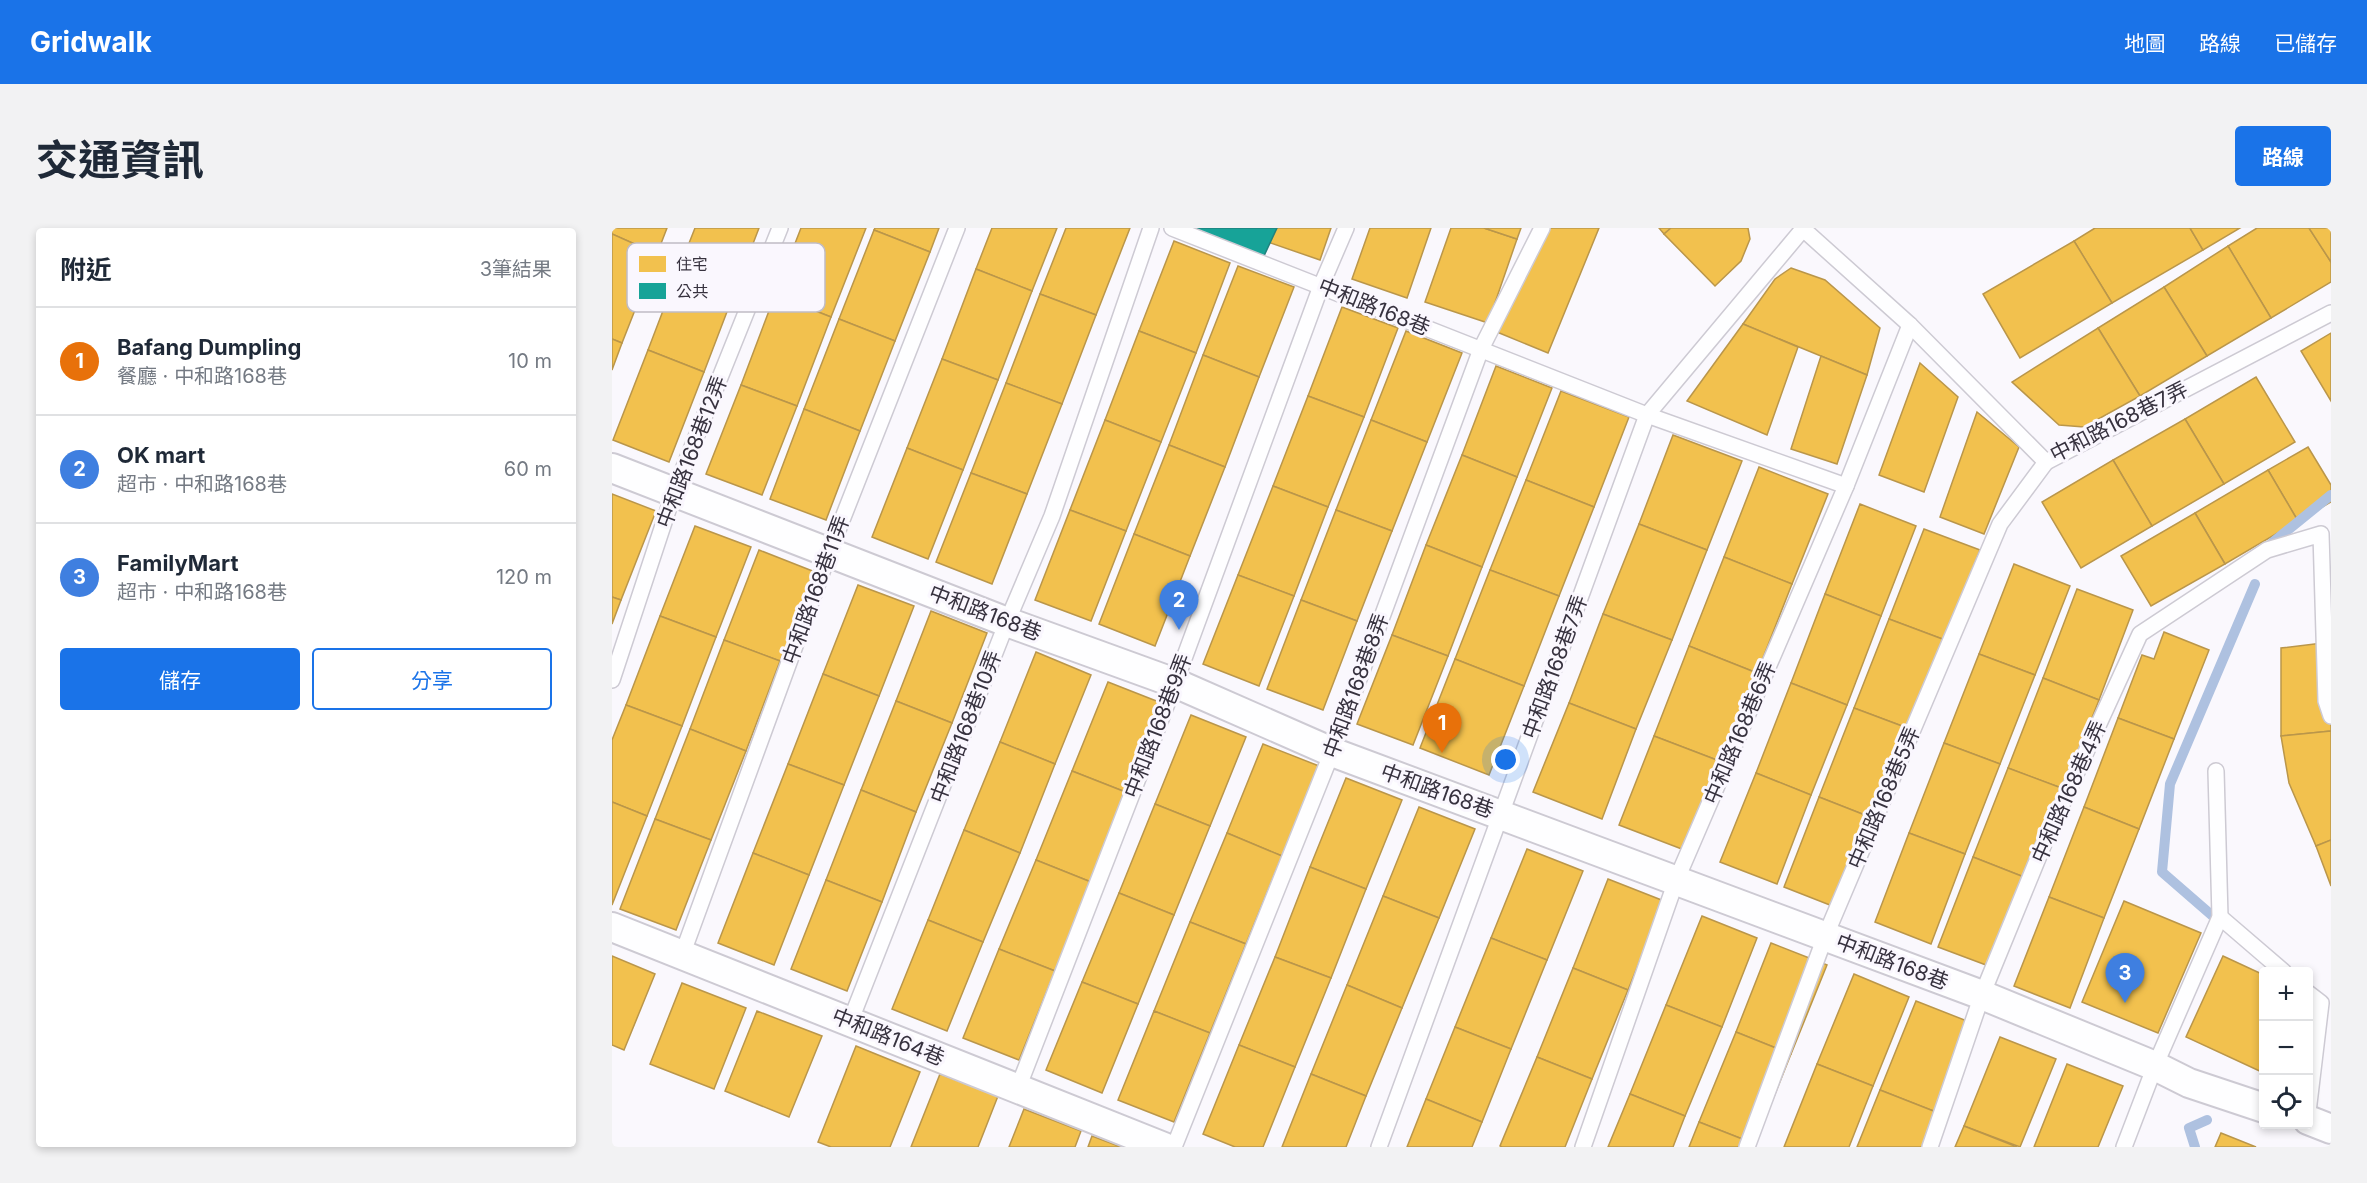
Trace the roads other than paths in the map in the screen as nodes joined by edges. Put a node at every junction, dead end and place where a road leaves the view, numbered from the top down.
1 (780, 228) edge
2 (957, 228) edge
3 (1151, 228) edge
4 (1172, 228) edge
5 (1346, 228) edge
6 (1542, 228) edge
7 (1803, 228) edge
8 (774, 243) edge
9 (1321, 286) junction
10 (746, 312) edge
11 (2331, 313) edge
12 (1910, 325) junction
13 (1481, 349) junction
14 (1647, 415) junction
15 (2046, 462) junction
16 (612, 468) edge
17 (1846, 486) junction
18 (674, 492) junction
19 (829, 553) junction
20 (1007, 622) junction
21 (612, 680) edge
22 (1175, 683) junction
23 (2331, 716) edge
24 (1332, 752) junction
25 (2216, 771) dead end
26 (1502, 815) junction
27 (1676, 881) junction
28 (2220, 916) junction
29 (612, 927) edge
30 (1825, 937) junction
31 (682, 955) junction
32 (2278, 967) edge
33 (1982, 995) junction
34 (2313, 997) edge
35 (850, 1022) junction
36 (2155, 1066) junction
37 (2312, 1075) edge
38 (1018, 1088) junction
39 (2259, 1106) edge
40 (2313, 1122) edge
41 (2331, 1129) edge
42 (1164, 1147) edge
43 (1174, 1147) edge
44 (1379, 1147) edge
45 (1583, 1147) edge
46 (1747, 1147) edge
47 (1930, 1147) edge
48 (2124, 1147) edge

1 - 8 lane, 中和路168巷12弄
2 - 19 lane, 中和路168巷11弄
3 - 20 lane, 中和路168巷10弄
4 - 9 lane, 中和路168巷
5 - 9 lane, 中和路168巷9弄
6 - 13 lane, 中和路168巷8弄
7 - 12 lane, 中和路168巷7弄
7 - 14 lane, 中和路168巷7弄
9 - 13 lane, 中和路168巷
9 - 22 lane, 中和路168巷9弄
10 - 18 lane, 中和路168巷12弄
11 - 15 lane, 中和路168巷7弄
12 - 15 lane, 中和路168巷7弄
12 - 17 lane, 中和路168巷6弄
13 - 14 lane, 中和路168巷
13 - 24 lane, 中和路168巷8弄
14 - 17 lane, 中和路168巷
14 - 26 lane, 中和路168巷7弄
15 - 30 lane, 中和路168巷5弄
16 - 18 street, 中和路168巷
17 - 27 lane, 中和路168巷6弄
18 - 19 street, 中和路168巷
18 - 21 lane, 中和路168巷12弄
19 - 20 street, 中和路168巷
19 - 31 lane, 中和路168巷11弄
20 - 22 street, 中和路168巷
20 - 35 lane, 中和路168巷10弄
22 - 24 street, 中和路168巷
22 - 38 lane, 中和路168巷9弄
23 - 33 lane, 中和路168巷4弄
24 - 26 street, 中和路168巷
24 - 43 lane, 中和路168巷8弄
25 - 28 lane
26 - 27 street, 中和路168巷
26 - 44 lane, 中和路168巷7弄
27 - 30 street, 中和路168巷
27 - 45 lane, 中和路168巷6弄
28 - 32 lane
28 - 36 lane
29 - 31 street, 中和路164巷
30 - 33 street, 中和路168巷
30 - 46 lane, 中和路168巷5弄
31 - 35 street, 中和路164巷
33 - 36 street, 中和路168巷
33 - 47 lane, 中和路168巷4弄
34 - 37 lane
35 - 38 street, 中和路164巷
36 - 39 street, 中和路168巷
36 - 48 lane
38 - 42 street, 中和路164巷
40 - 41 street

